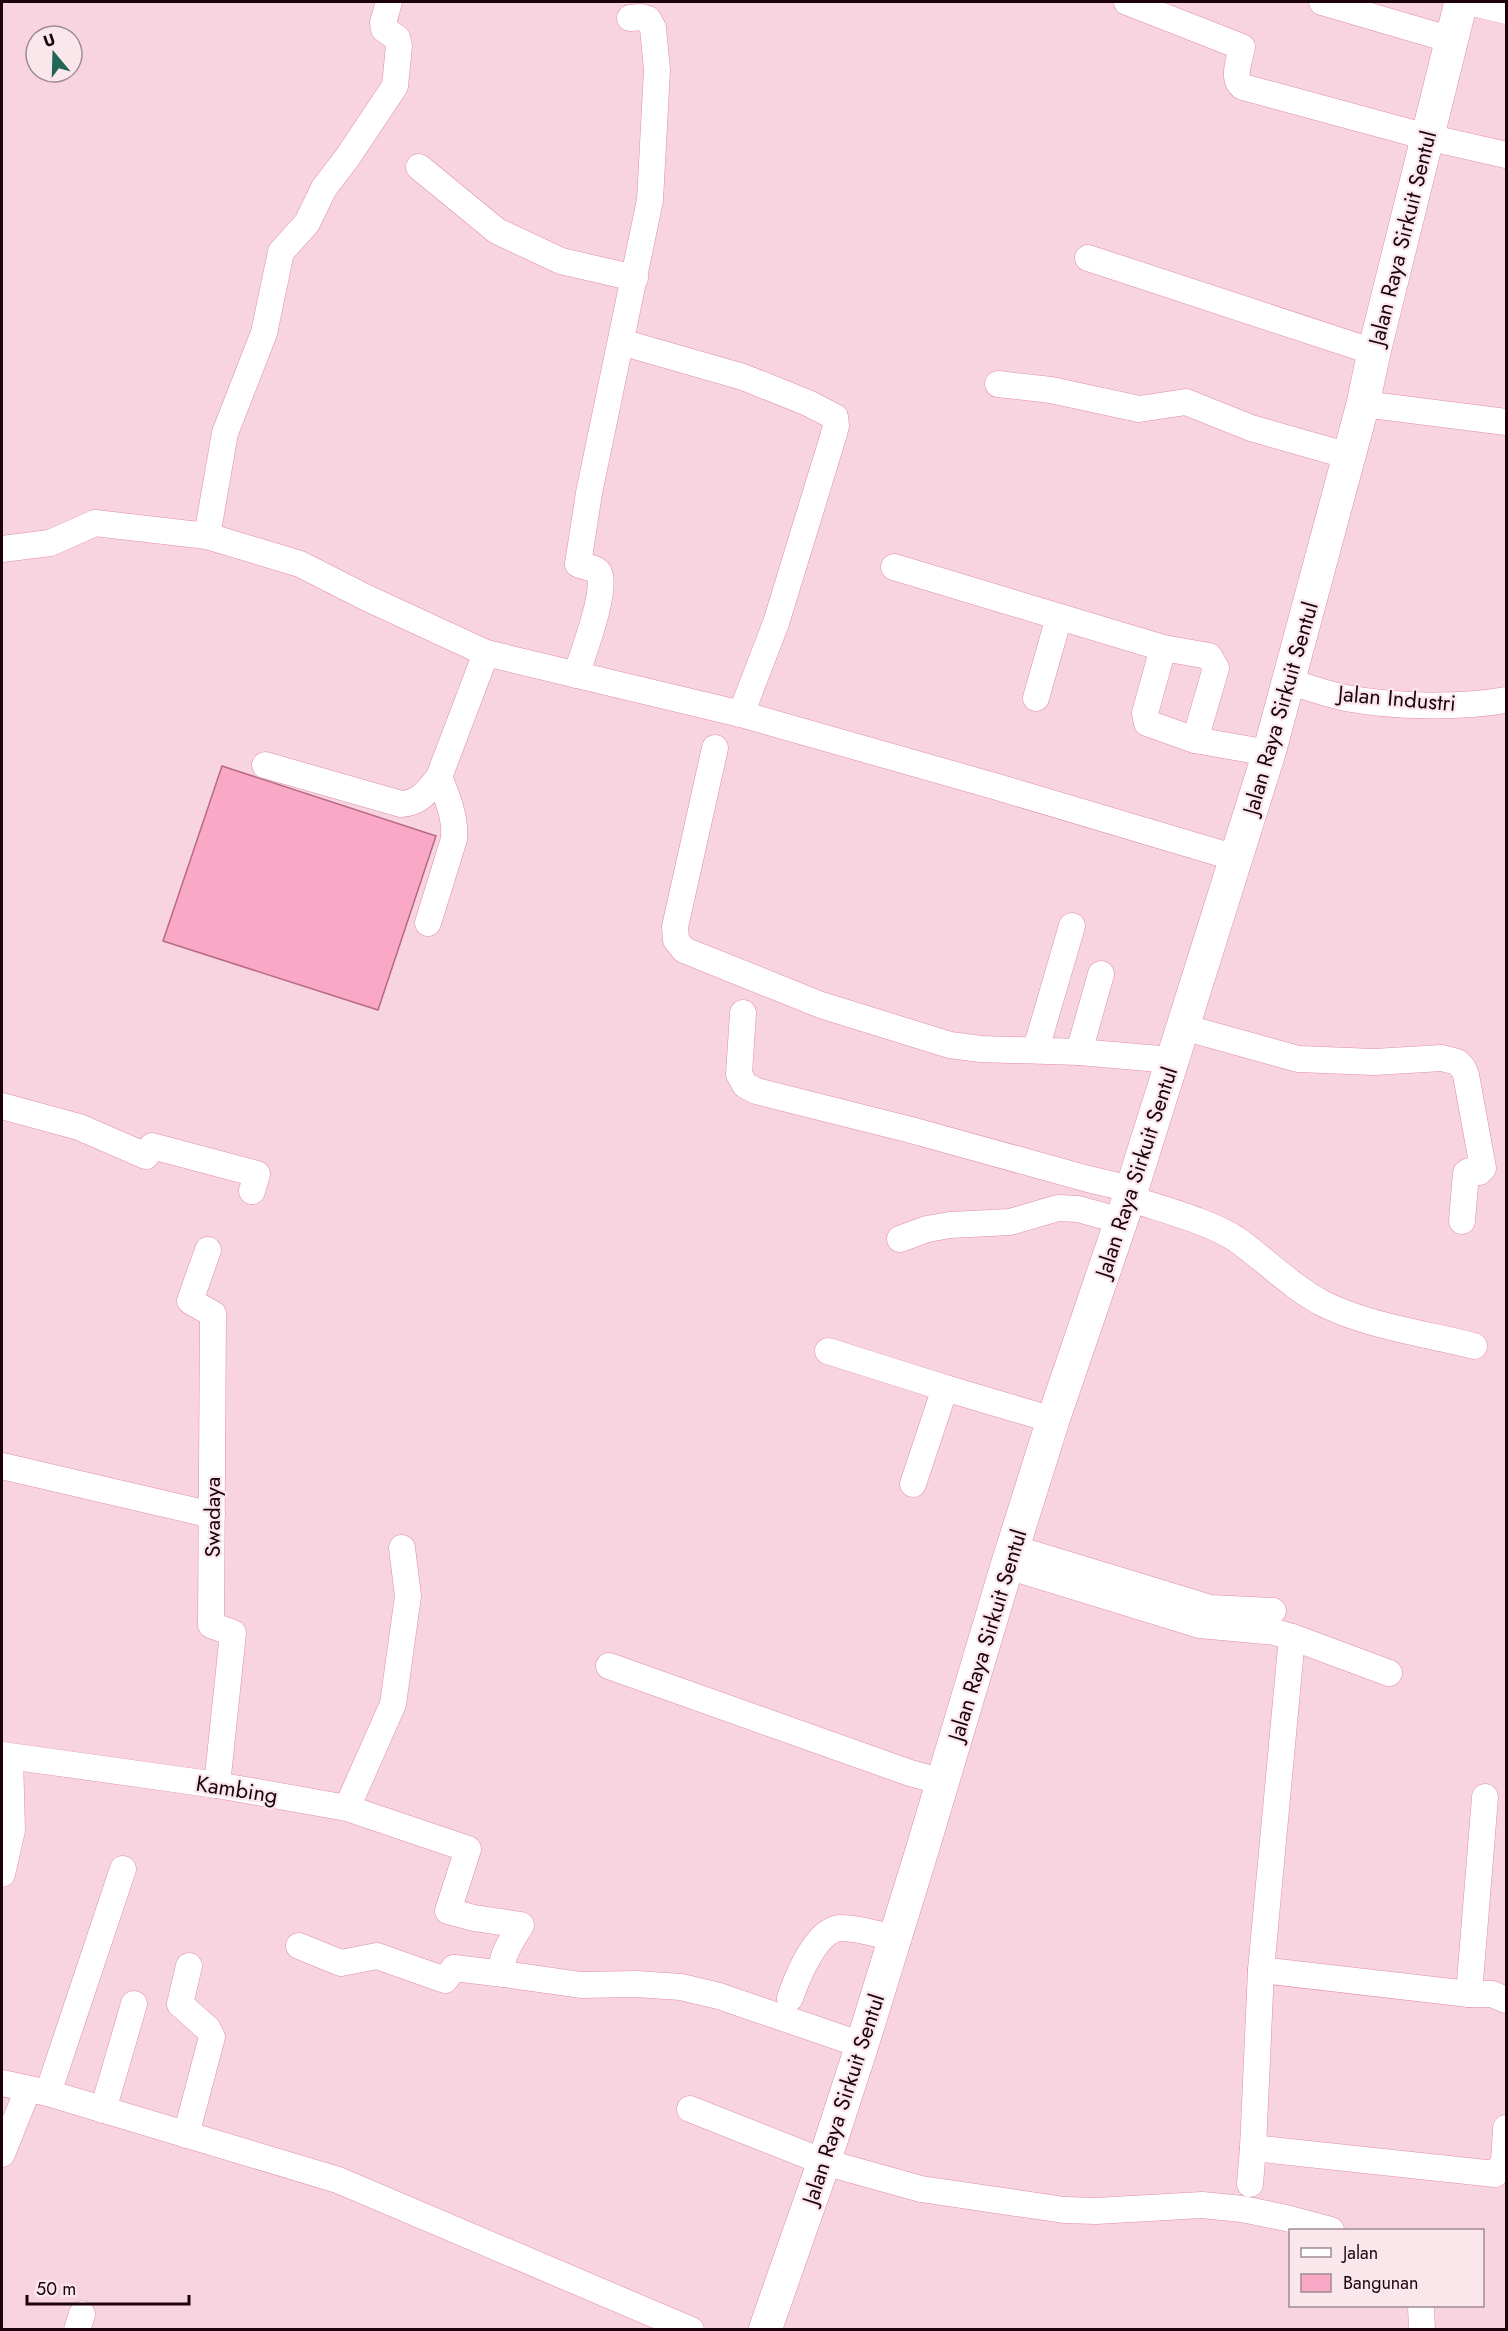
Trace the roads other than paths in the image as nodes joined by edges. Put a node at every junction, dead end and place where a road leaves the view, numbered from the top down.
1 (389, 2) edge
2 (1127, 2) edge
3 (1322, 2) edge
4 (1461, 2) edge
5 (1469, 2) edge
6 (1506, 11) edge
7 (630, 18) dead end
8 (1452, 40) junction
9 (1426, 137) junction
10 (1506, 155) edge
11 (419, 167) dead end
12 (1088, 258) dead end
13 (635, 278) junction
14 (621, 342) junction
15 (1374, 352) junction
16 (998, 384) dead end
17 (1363, 404) junction
18 (1506, 422) edge
19 (1349, 456) junction
20 (207, 536) junction
21 (2, 549) edge
22 (894, 567) dead end
23 (1059, 617) junction
24 (1163, 648) junction
25 (486, 653) junction
26 (576, 675) junction
27 (1288, 681) junction
28 (1036, 698) dead end
29 (1506, 700) edge
30 (741, 714) junction
31 (1195, 740) junction
32 (715, 748) dead end
33 (1269, 753) junction
34 (265, 765) dead end
35 (439, 777) junction
36 (1236, 858) junction
37 (428, 923) dead end
38 (1072, 926) dead end
39 (1101, 974) dead end
40 (743, 1013) dead end
41 (1183, 1027) junction
42 (1036, 1050) junction
43 (1079, 1052) junction
44 (1172, 1060) junction
45 (2, 1106) edge
46 (252, 1191) dead end
47 (1127, 1203) junction
48 (1462, 1221) dead end
49 (900, 1239) dead end
50 (208, 1250) dead end
51 (1474, 1346) dead end
52 (828, 1351) dead end
53 (945, 1388) junction
54 (1053, 1420) junction
55 (2, 1466) edge
56 (913, 1484) dead end
57 (212, 1515) junction
58 (402, 1548) dead end
59 (1010, 1557) junction
60 (1273, 1611) dead end
61 (1292, 1637) junction
62 (609, 1666) dead end
63 (1389, 1673) dead end
64 (6, 1756) edge
65 (943, 1782) junction
66 (217, 1785) junction
67 (1485, 1797) dead end
68 (347, 1808) junction
69 (123, 1869) dead end
70 (2, 1874) edge
71 (895, 1938) junction
72 (299, 1946) dead end
73 (189, 1966) dead end
74 (1261, 1970) junction
75 (504, 1974) junction
76 (1469, 1994) junction
77 (790, 1998) dead end
78 (1506, 2000) edge
79 (134, 2004) dead end
80 (862, 2045) junction
81 (2, 2083) edge
82 (38, 2091) junction
83 (690, 2109) dead end
84 (103, 2110) junction
85 (1506, 2128) edge
86 (186, 2134) junction
87 (1253, 2148) junction
88 (2, 2154) edge
89 (824, 2162) junction
90 (1251, 2184) dead end
91 (1327, 2229) edge
92 (1421, 2307) edge
93 (691, 2330) edge
94 (765, 2330) edge
95 (1422, 2330) edge

1 - 20 street
2 - 9 street
3 - 8 street
4 - 8 main road, Jalan Raya Sirkuit Sentul
5 - 6 street
7 - 13 street
8 - 9 main road, Jalan Raya Sirkuit Sentul
9 - 10 street
9 - 15 main road, Jalan Raya Sirkuit Sentul
11 - 13 street
12 - 15 street
13 - 14 street
14 - 26 street
14 - 30 street
15 - 17 main road, Jalan Raya Sirkuit Sentul
16 - 19 street
17 - 18 street
17 - 19 main road, Jalan Raya Sirkuit Sentul
19 - 27 main road, Jalan Raya Sirkuit Sentul
20 - 21 street
20 - 25 street
22 - 23 street
23 - 24 street
23 - 28 street
24 - 31 street
24 - 31 street
25 - 26 street
25 - 35 street
26 - 30 street
27 - 29 street, Jalan Industri
27 - 33 main road, Jalan Raya Sirkuit Sentul
30 - 36 street
31 - 33 street
32 - 42 street
33 - 36 main road, Jalan Raya Sirkuit Sentul
34 - 35 street
35 - 37 street
36 - 41 main road, Jalan Raya Sirkuit Sentul
38 - 42 street
39 - 43 street
40 - 47 street
41 - 44 main road, Jalan Raya Sirkuit Sentul
41 - 48 street
42 - 43 street
43 - 44 street
44 - 47 main road, Jalan Raya Sirkuit Sentul
45 - 46 street
47 - 49 street
47 - 51 street
47 - 54 main road, Jalan Raya Sirkuit Sentul
50 - 57 street, Swadaya
52 - 53 street
53 - 54 street
53 - 56 street
54 - 59 main road, Jalan Raya Sirkuit Sentul
55 - 57 street
57 - 66 street, Swadaya
58 - 68 street
59 - 60 street
59 - 61 street
59 - 65 main road, Jalan Raya Sirkuit Sentul
61 - 63 street
61 - 74 street
62 - 65 street
64 - 66 street, Kambing
64 - 70 street
65 - 71 main road, Jalan Raya Sirkuit Sentul
66 - 68 street, Kambing
67 - 76 street
68 - 75 street, Kambing
69 - 82 street
71 - 77 street
71 - 80 main road, Jalan Raya Sirkuit Sentul
72 - 75 street
73 - 86 street
74 - 76 street
74 - 87 street
75 - 80 street
76 - 78 street
79 - 84 street
80 - 89 main road, Jalan Raya Sirkuit Sentul
81 - 82 street
82 - 84 street
82 - 88 street
83 - 89 street
84 - 86 street
85 - 87 street
86 - 93 street
87 - 90 street
89 - 91 street
89 - 94 main road, Jalan Raya Sirkuit Sentul
92 - 95 street

